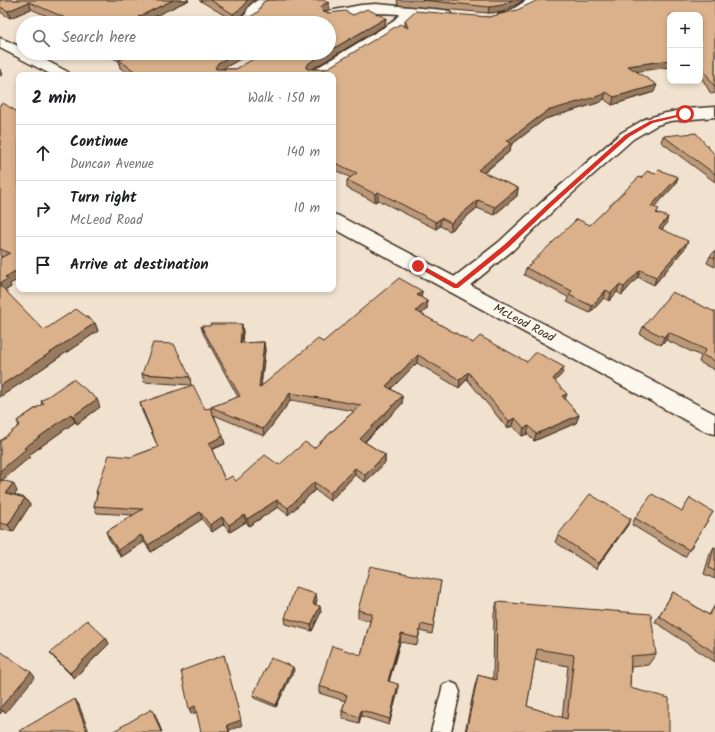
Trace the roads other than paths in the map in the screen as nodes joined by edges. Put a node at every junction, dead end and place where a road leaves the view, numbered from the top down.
1 (269, 0) edge
2 (342, 0) edge
3 (352, 0) edge
4 (536, 0) edge
5 (376, 8) junction
6 (411, 11) junction
7 (250, 16) edge
8 (329, 16) joint
9 (457, 16) edge
10 (494, 19) edge
11 (0, 42) edge
12 (16, 50) edge
13 (34, 60) edge
14 (57, 72) edge
15 (320, 72) edge
16 (715, 112) edge
17 (336, 222) edge
18 (456, 286) junction
19 (715, 425) edge
20 (450, 692) dead end
21 (441, 732) edge

1 - 7 street
2 - 8 street
3 - 5 street
4 - 10 street
5 - 6 street
5 - 8 street
6 - 9 street
6 - 15 street
11 - 12 street
13 - 14 street
16 - 18 street
17 - 18 street, McLeod Road
18 - 19 street, McLeod Road
20 - 21 lane

